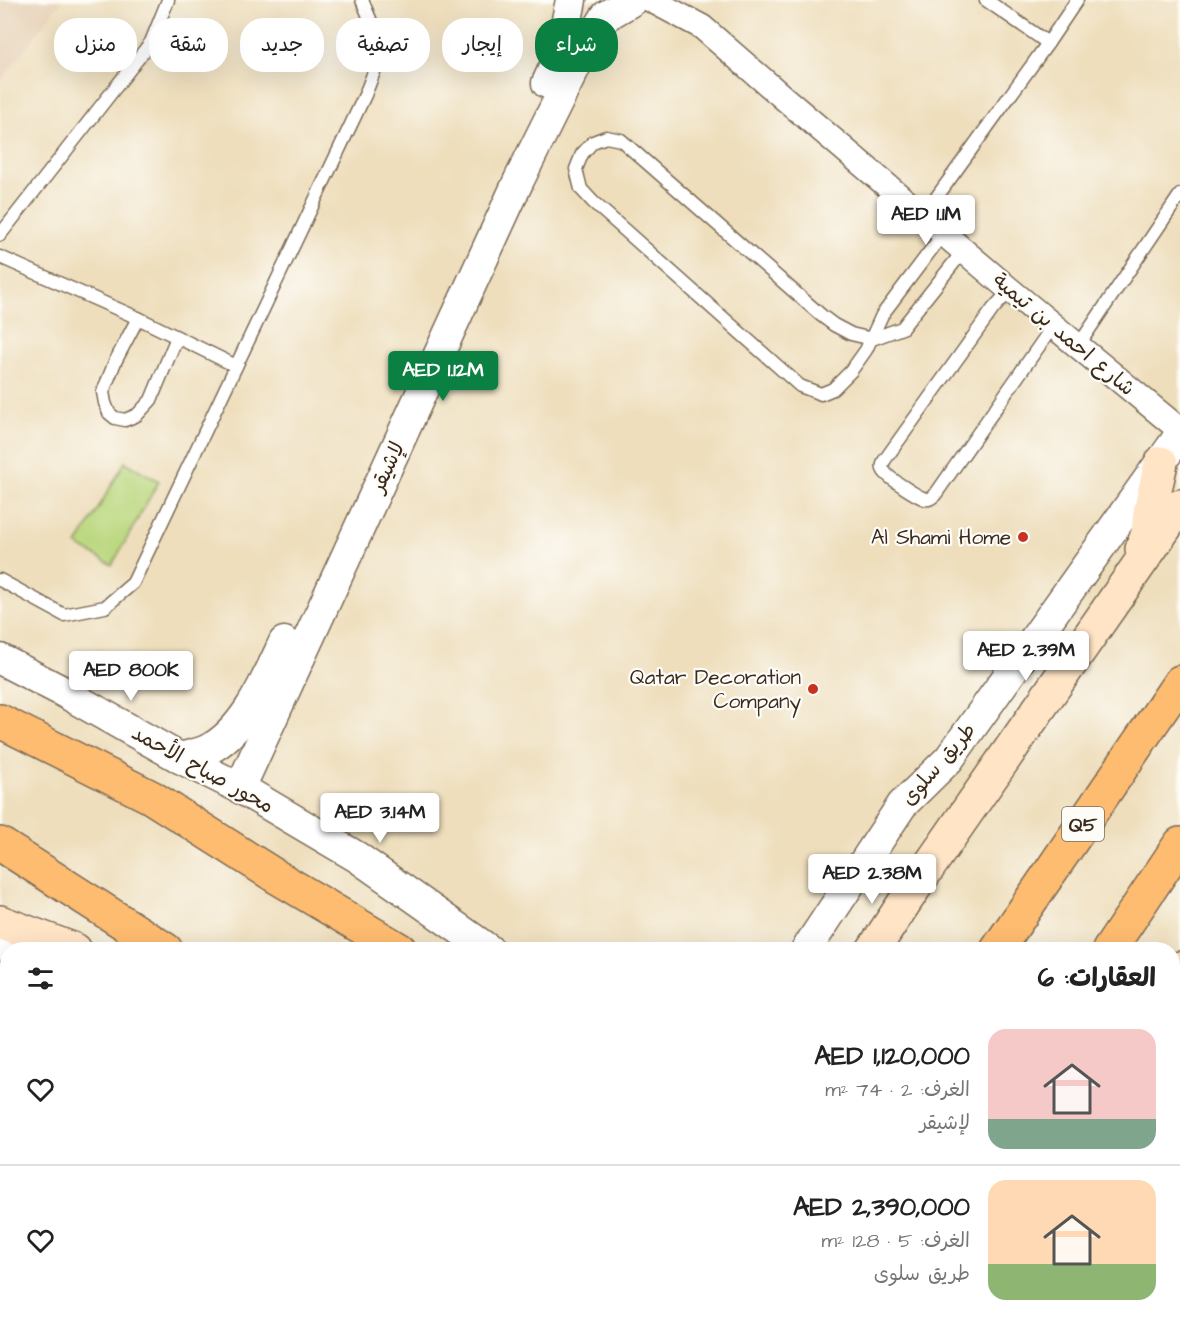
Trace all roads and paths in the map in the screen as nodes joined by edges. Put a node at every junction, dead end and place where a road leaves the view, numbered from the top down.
1 (168, 0) edge
2 (362, 0) edge
3 (571, 0) edge
4 (633, 0) edge
5 (651, 0) edge
6 (688, 0) edge
7 (986, 0) edge
8 (1077, 0) edge
9 (702, 27) junction
10 (1048, 43) junction
11 (1180, 195) edge
12 (923, 216) junction
13 (944, 234) junction
14 (0, 235) edge
15 (964, 250) junction
16 (0, 257) edge
17 (1010, 290) junction
18 (138, 318) junction
19 (1053, 326) junction
20 (177, 337) junction
21 (872, 339) junction
22 (1078, 346) junction
23 (236, 366) junction
24 (1180, 430) edge
25 (1180, 435) edge
26 (1161, 463) junction
27 (1180, 506) edge
28 (1134, 572) junction
29 (0, 580) edge
30 (0, 659) edge
31 (1180, 682) edge
32 (0, 721) edge
33 (180, 758) junction
34 (240, 788) junction
35 (0, 844) edge
36 (1180, 844) edge
37 (914, 888) junction
38 (0, 922) edge
39 (54, 942) edge
40 (153, 942) edge
41 (387, 942) edge
42 (478, 942) edge
43 (811, 942) edge
44 (862, 942) edge
45 (878, 942) edge
46 (887, 942) edge
47 (894, 942) edge
48 (1003, 942) edge
49 (1114, 942) edge

1 - 14 lane
2 - 23 lane
3 - 33 street, لإشيقر
4 - 34 street, لإشيقر
5 - 9 street, شارع احمد بن تيمية
6 - 9 street, شارع احمد بن تيمية
7 - 10 lane
8 - 10 lane
9 - 12 street, شارع احمد بن تيمية
10 - 12 lane
11 - 22 lane
12 - 13 street, شارع احمد بن تيمية
13 - 15 street, شارع احمد بن تيمية
13 - 21 lane
15 - 17 street, شارع احمد بن تيمية
15 - 21 lane
16 - 18 lane
17 - 19 street, شارع احمد بن تيمية
17 - 19 lane
18 - 20 lane
18 - 20 lane
19 - 22 street, شارع احمد بن تيمية
20 - 23 lane
21 - 21 lane
22 - 24 street, شارع احمد بن تيمية
23 - 29 lane
25 - 26 street, طريق سلوى
26 - 28 main road
26 - 43 street, طريق سلوى
27 - 28 main road
28 - 37 main road
30 - 33 street, محور صباح الأحمد
31 - 48 highway, Q5
32 - 41 highway
33 - 34 street, محور صباح الأحمد
34 - 42 street, محور صباح الأحمد
35 - 40 highway
36 - 49 highway
37 - 44 main road
37 - 45 main road
37 - 46 main road
37 - 47 main road
38 - 39 main road

